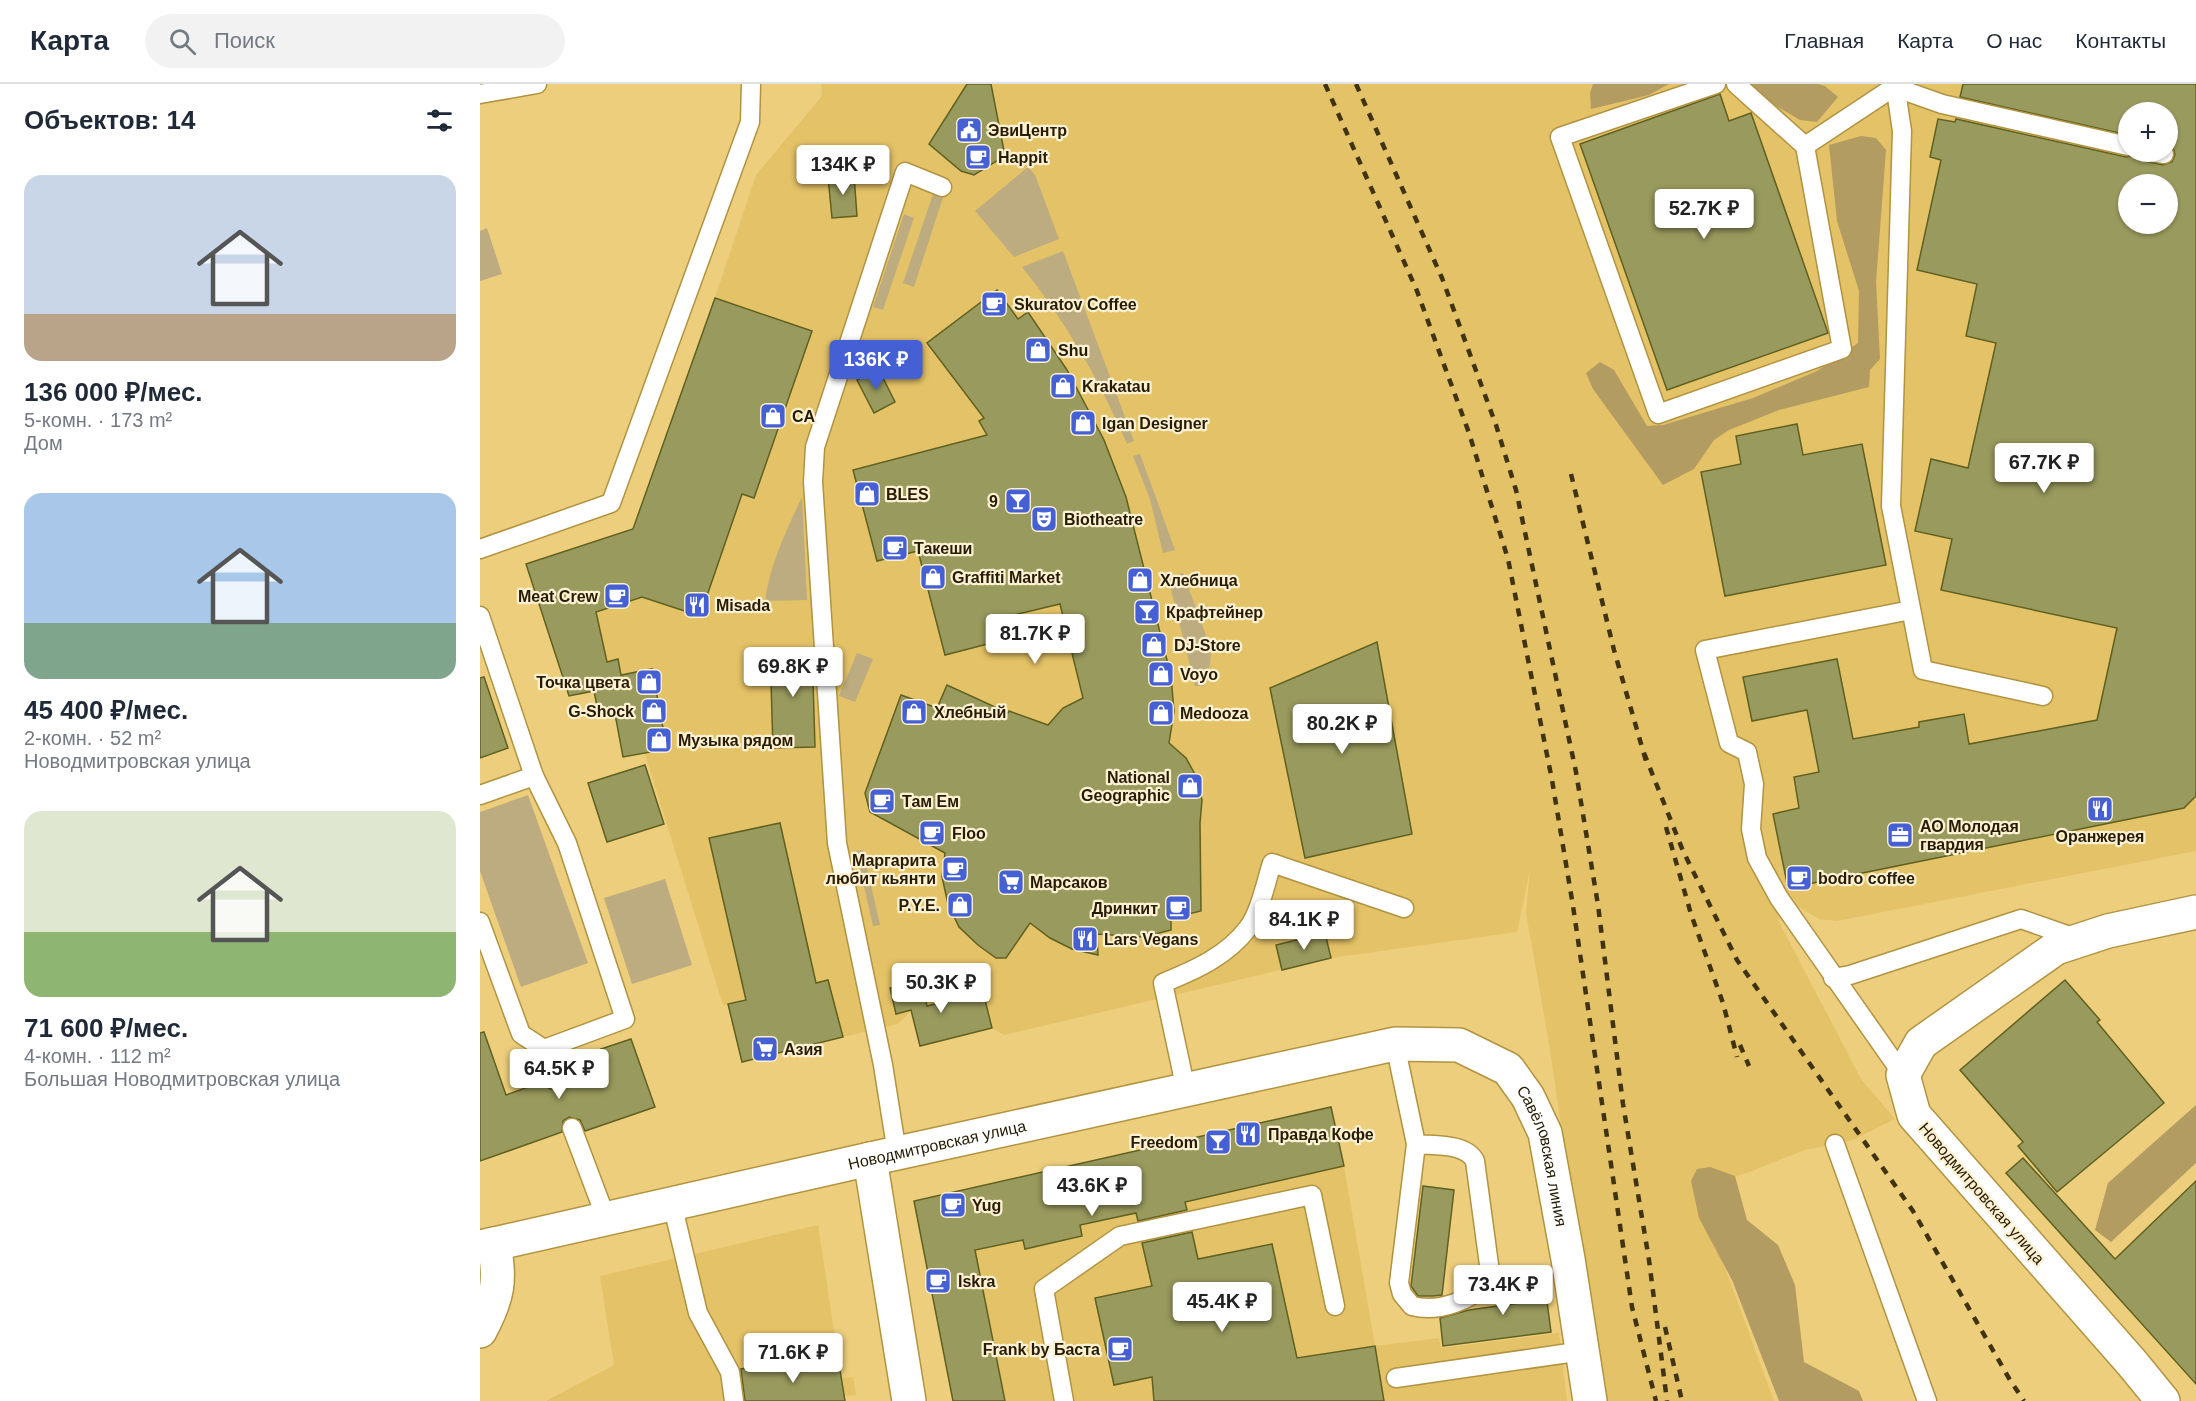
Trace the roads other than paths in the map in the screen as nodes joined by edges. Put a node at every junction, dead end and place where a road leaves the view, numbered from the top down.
1 (537, 84) edge
2 (752, 84) edge
3 (1716, 84) edge
4 (1736, 84) edge
5 (1894, 86) edge
6 (480, 94) edge
7 (2118, 144) edge
8 (1805, 146) junction
9 (942, 187) dead end
10 (480, 549) edge
11 (1911, 610) junction
12 (480, 616) edge
13 (2043, 696) dead end
14 (534, 776) junction
15 (480, 795) edge
16 (1404, 908) dead end
17 (2196, 912) edge
18 (480, 924) edge
19 (2080, 939) junction
20 (1833, 978) junction
21 (1395, 1044) junction
22 (544, 1049) junction
23 (1903, 1075) junction
24 (553, 1078) dead end
25 (1186, 1090) junction
26 (572, 1128) dead end
27 (1416, 1144) junction
28 (1835, 1144) dead end
29 (883, 1156) junction
30 (672, 1203) junction
31 (606, 1218) junction
32 (487, 1245) edge
33 (1335, 1306) dead end
34 (480, 1331) edge
35 (1583, 1351) junction
36 (1396, 1378) dead end
37 (734, 1401) edge
38 (909, 1401) edge
39 (1064, 1401) edge
40 (1590, 1401) edge
41 (1927, 1401) edge
42 (2163, 1401) edge

1 - 6 lane
2 - 10 lane
3 - 8 lane
4 - 8 lane
5 - 7 lane
5 - 8 lane
5 - 11 lane
9 - 29 lane
11 - 13 lane
11 - 20 lane
12 - 14 lane
14 - 15 lane
14 - 22 lane
16 - 25 lane
17 - 19 street
18 - 22 lane
19 - 20 lane
19 - 23 street
20 - 23 lane
21 - 25 street, Новодмитровская улица
21 - 27 lane
21 - 35 street, Савёловская линия
22 - 24 lane
23 - 42 street, Новодмитровская улица
25 - 29 street, Новодмитровская улица
26 - 31 lane
27 - 27 lane
28 - 41 lane
29 - 30 street, Новодмитровская улица
29 - 38 street
30 - 31 street, Новодмитровская улица
30 - 37 lane
31 - 32 street, Новодмитровская улица
32 - 34 street
33 - 39 lane
35 - 36 lane
35 - 40 street, Савёловская линия

